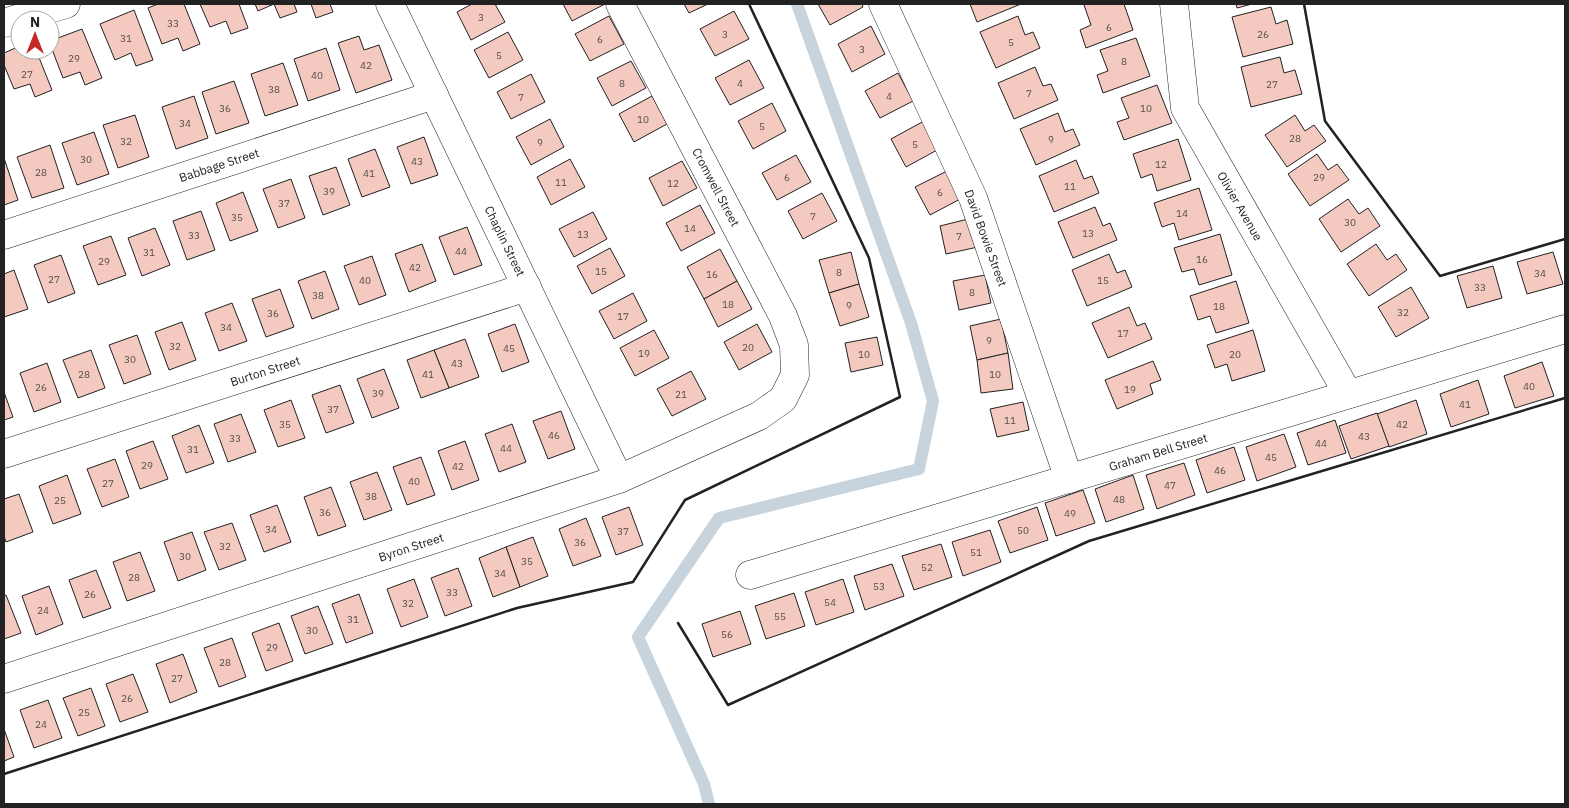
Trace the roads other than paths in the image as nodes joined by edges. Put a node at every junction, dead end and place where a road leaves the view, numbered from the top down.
1 (66, 4) edge
2 (390, 4) edge
3 (620, 4) edge
4 (883, 4) edge
5 (1174, 4) edge
6 (4, 23) edge
7 (434, 96) junction
8 (4, 235) edge
9 (527, 287) junction
10 (1565, 329) edge
11 (795, 375) joint
12 (1348, 394) junction
13 (4, 454) edge
14 (619, 479) junction
15 (1069, 479) junction
16 (750, 575) dead end
17 (4, 680) edge

1 - 6 street
2 - 7 street, Chaplin Street
3 - 11 street, Cromwell Street
4 - 15 street, David Bowie Street
5 - 12 street, Olivier Avenue
7 - 8 street, Babbage Street
7 - 9 street, Chaplin Street
9 - 13 street, Burton Street
9 - 14 street, Chaplin Street
10 - 12 street, Graham Bell Street
11 - 14 street, Byron Street
12 - 15 street, Graham Bell Street
14 - 17 street, Byron Street
15 - 16 street, Graham Bell Street

